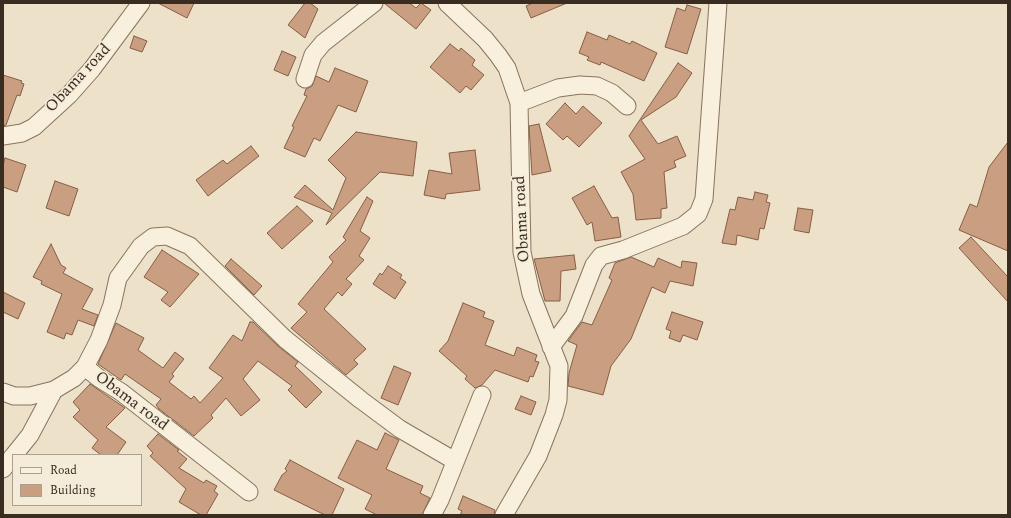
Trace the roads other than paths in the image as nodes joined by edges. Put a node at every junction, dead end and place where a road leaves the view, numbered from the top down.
1 (141, 3) edge
2 (374, 3) edge
3 (447, 3) edge
4 (718, 3) edge
5 (305, 79) dead end
6 (519, 103) junction
7 (627, 106) dead end
8 (3, 136) edge
9 (551, 347) junction
10 (85, 367) junction
11 (54, 390) junction
12 (3, 392) edge
13 (482, 396) dead end
14 (15, 454) edge
15 (12, 457) edge
16 (455, 461) junction
17 (3, 469) edge
18 (249, 492) dead end
19 (432, 515) edge
20 (504, 515) edge

1 - 8 street, Obama road
2 - 5 street
3 - 6 street, Obama road
4 - 9 street
6 - 7 street
6 - 9 street, Obama road
9 - 20 street, Obama road
10 - 11 street, Obama road
10 - 16 street
10 - 18 street, Obama road
11 - 12 street, Obama road
11 - 14 street
13 - 16 street
15 - 17 street
16 - 19 street

